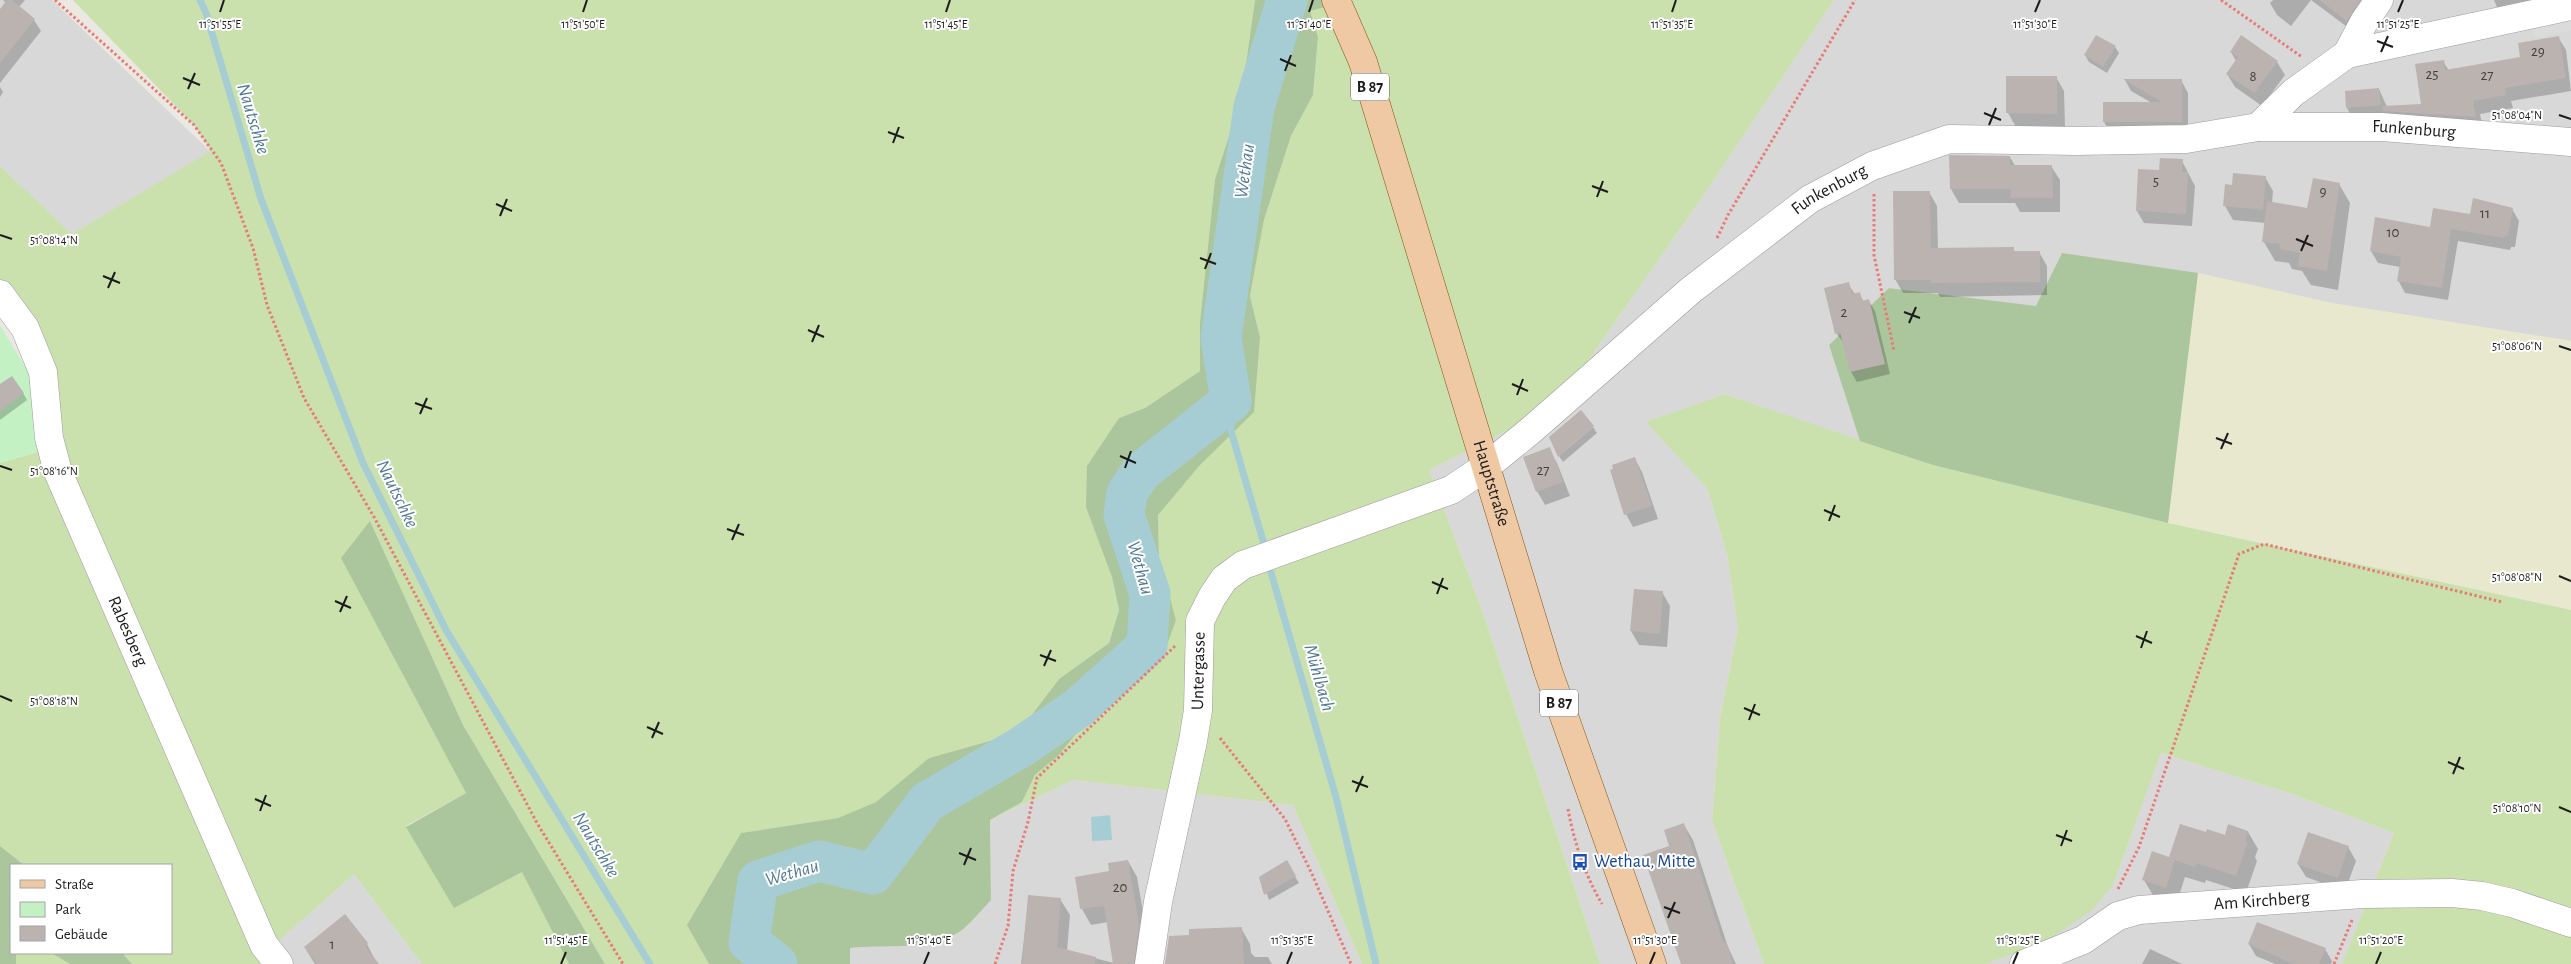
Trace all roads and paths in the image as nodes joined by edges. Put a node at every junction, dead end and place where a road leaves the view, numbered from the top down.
1 (55, 0) edge
2 (1336, 0) edge
3 (1855, 0) edge
4 (2221, 0) edge
5 (2379, 0) edge
6 (2571, 6) edge
7 (2347, 54) junction
8 (2322, 72) junction
9 (2258, 127) junction
10 (2571, 142) edge
11 (1874, 221) dead end
12 (1716, 240) dead end
13 (0, 294) edge
14 (1894, 351) dead end
15 (1487, 466) junction
16 (2502, 602) dead end
17 (1200, 621) junction
18 (1198, 710) junction
19 (2362, 894) junction
20 (2571, 923) edge
21 (2101, 926) junction
22 (279, 964) edge
23 (623, 964) edge
24 (995, 964) edge
25 (1149, 964) edge
26 (1351, 964) edge
27 (1652, 964) edge
28 (2024, 964) edge
29 (2334, 964) edge

1 - 23 path
2 - 15 main road, Hauptstraße / B 87
3 - 12 path
4 - 8 path
5 - 7 street
6 - 7 street
7 - 8 street
8 - 9 street
9 - 10 street, Funkenburg
9 - 15 street, Funkenburg
11 - 14 path
13 - 22 street, Rabesberg
15 - 17 street, Untergasse
15 - 27 main road, Hauptstraße / B 87
16 - 21 path
17 - 18 street, Untergasse
17 - 24 path
18 - 25 street, Untergasse
18 - 26 path
19 - 20 street, Am Kirchberg
19 - 21 street, Am Kirchberg
19 - 29 path
21 - 28 street, Am Kirchberg

